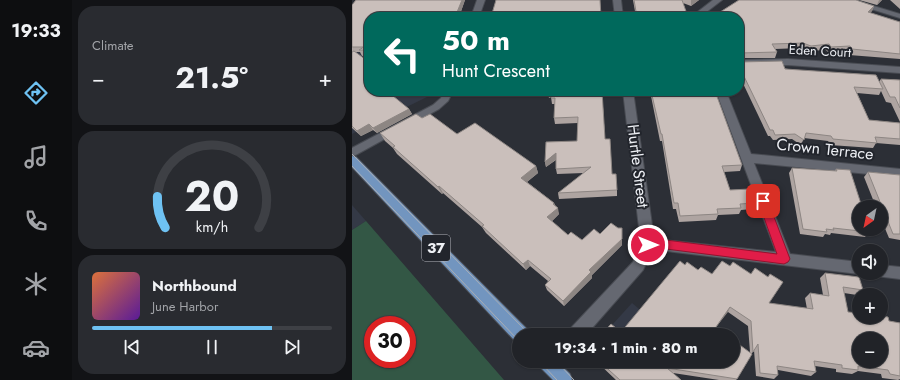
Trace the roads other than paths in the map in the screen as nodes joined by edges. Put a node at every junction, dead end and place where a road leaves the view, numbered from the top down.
1 (481, 0) edge
2 (617, 0) edge
3 (718, 0) edge
4 (846, 0) edge
5 (477, 12) edge
6 (618, 12) edge
7 (702, 12) edge
8 (900, 16) edge
9 (744, 63) edge
10 (900, 70) edge
11 (446, 96) edge
12 (629, 96) edge
13 (723, 96) edge
14 (352, 153) edge
15 (747, 158) junction
16 (352, 160) edge
17 (900, 173) edge
18 (648, 245) junction
19 (784, 259) junction
20 (852, 267) edge
21 (888, 272) edge
22 (900, 273) edge
23 (514, 328) edge
24 (582, 328) edge
25 (554, 368) edge
26 (564, 380) edge

1 - 5 street
2 - 6 street
3 - 7 street
4 - 8 street
9 - 10 street, Eden Court
11 - 14 street
12 - 18 street, Hurtle Street
13 - 15 street
15 - 17 street, Crown Terrace
15 - 19 street
16 - 23 main road, 37
18 - 19 street
18 - 24 street
19 - 20 street
21 - 22 street
25 - 26 main road

